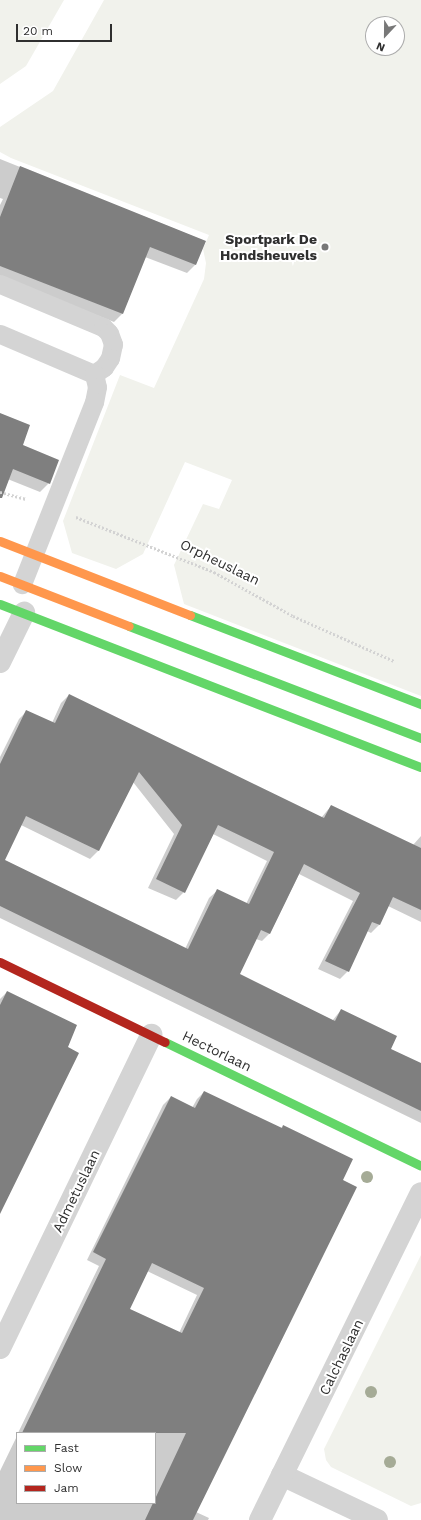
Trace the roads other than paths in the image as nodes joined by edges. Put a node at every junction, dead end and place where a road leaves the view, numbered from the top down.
1 (0, 284) edge
2 (0, 334) edge
3 (94, 374) junction
4 (0, 541) edge
5 (35, 554) junction
6 (0, 576) edge
7 (22, 584) junction
8 (0, 604) edge
9 (24, 613) junction
10 (0, 662) edge
11 (421, 704) edge
12 (421, 738) edge
13 (421, 767) edge
14 (0, 962) edge
15 (151, 1035) junction
16 (421, 1166) edge
17 (421, 1193) edge
18 (0, 1348) edge
19 (282, 1475) junction
20 (260, 1520) edge
21 (377, 1520) edge

1 - 3 lane
2 - 3 lane
3 - 5 lane
4 - 5 street
5 - 7 lane
5 - 11 street
6 - 7 street
7 - 12 street
8 - 9 street
9 - 10 street
9 - 13 street
14 - 15 street, Hectorlaan
15 - 16 street, Hectorlaan
15 - 18 street, Admetuslaan
17 - 19 street, Calchaslaan
19 - 20 street, Calchaslaan
19 - 21 street

